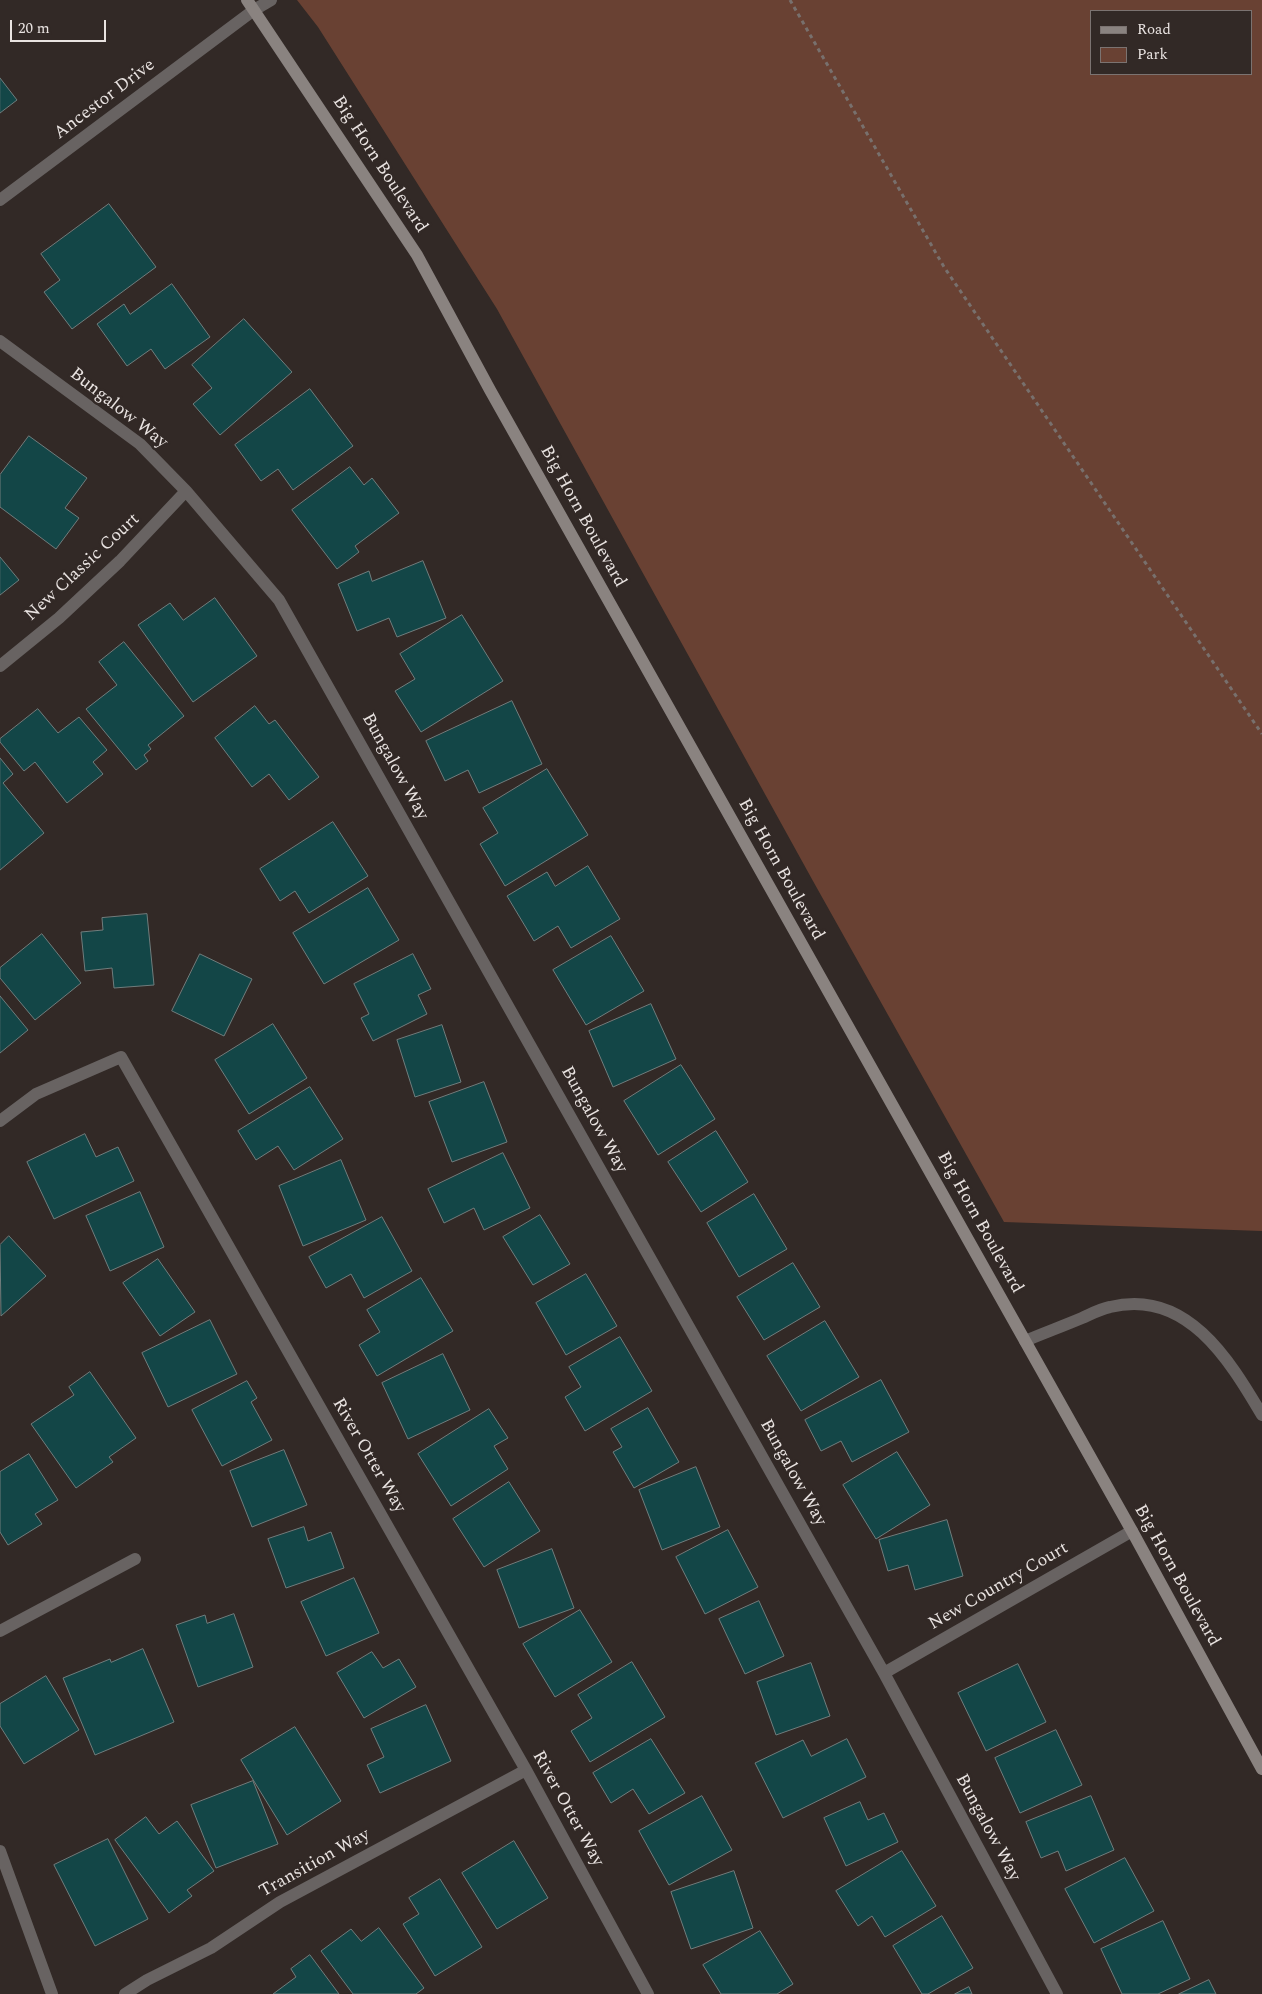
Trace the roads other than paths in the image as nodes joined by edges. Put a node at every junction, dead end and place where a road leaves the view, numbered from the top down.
1 (264, 0) edge
2 (271, 0) edge
3 (251, 5) edge
4 (0, 200) edge
5 (0, 341) edge
6 (186, 491) junction
7 (0, 666) edge
8 (0, 1121) edge
9 (1025, 1341) junction
10 (1262, 1415) edge
11 (1132, 1531) junction
12 (135, 1559) dead end
13 (0, 1631) edge
14 (884, 1673) junction
15 (1262, 1769) edge
16 (526, 1770) junction
17 (0, 1851) edge
18 (52, 1994) edge
19 (125, 1994) edge
20 (648, 1994) edge
21 (1057, 1994) edge

1 - 3 street
2 - 3 street
3 - 4 street, Ancestor Drive
3 - 9 main road, Big Horn Boulevard
5 - 6 street, Bungalow Way
6 - 7 street, New Classic Court
6 - 14 street, Bungalow Way
8 - 16 street, River Otter Way
9 - 10 street
9 - 11 main road, Big Horn Boulevard
11 - 14 street, New Country Court
11 - 15 main road, Big Horn Boulevard
12 - 13 street
14 - 21 street, Bungalow Way
16 - 19 street, Transition Way
16 - 20 street, River Otter Way
17 - 18 street

